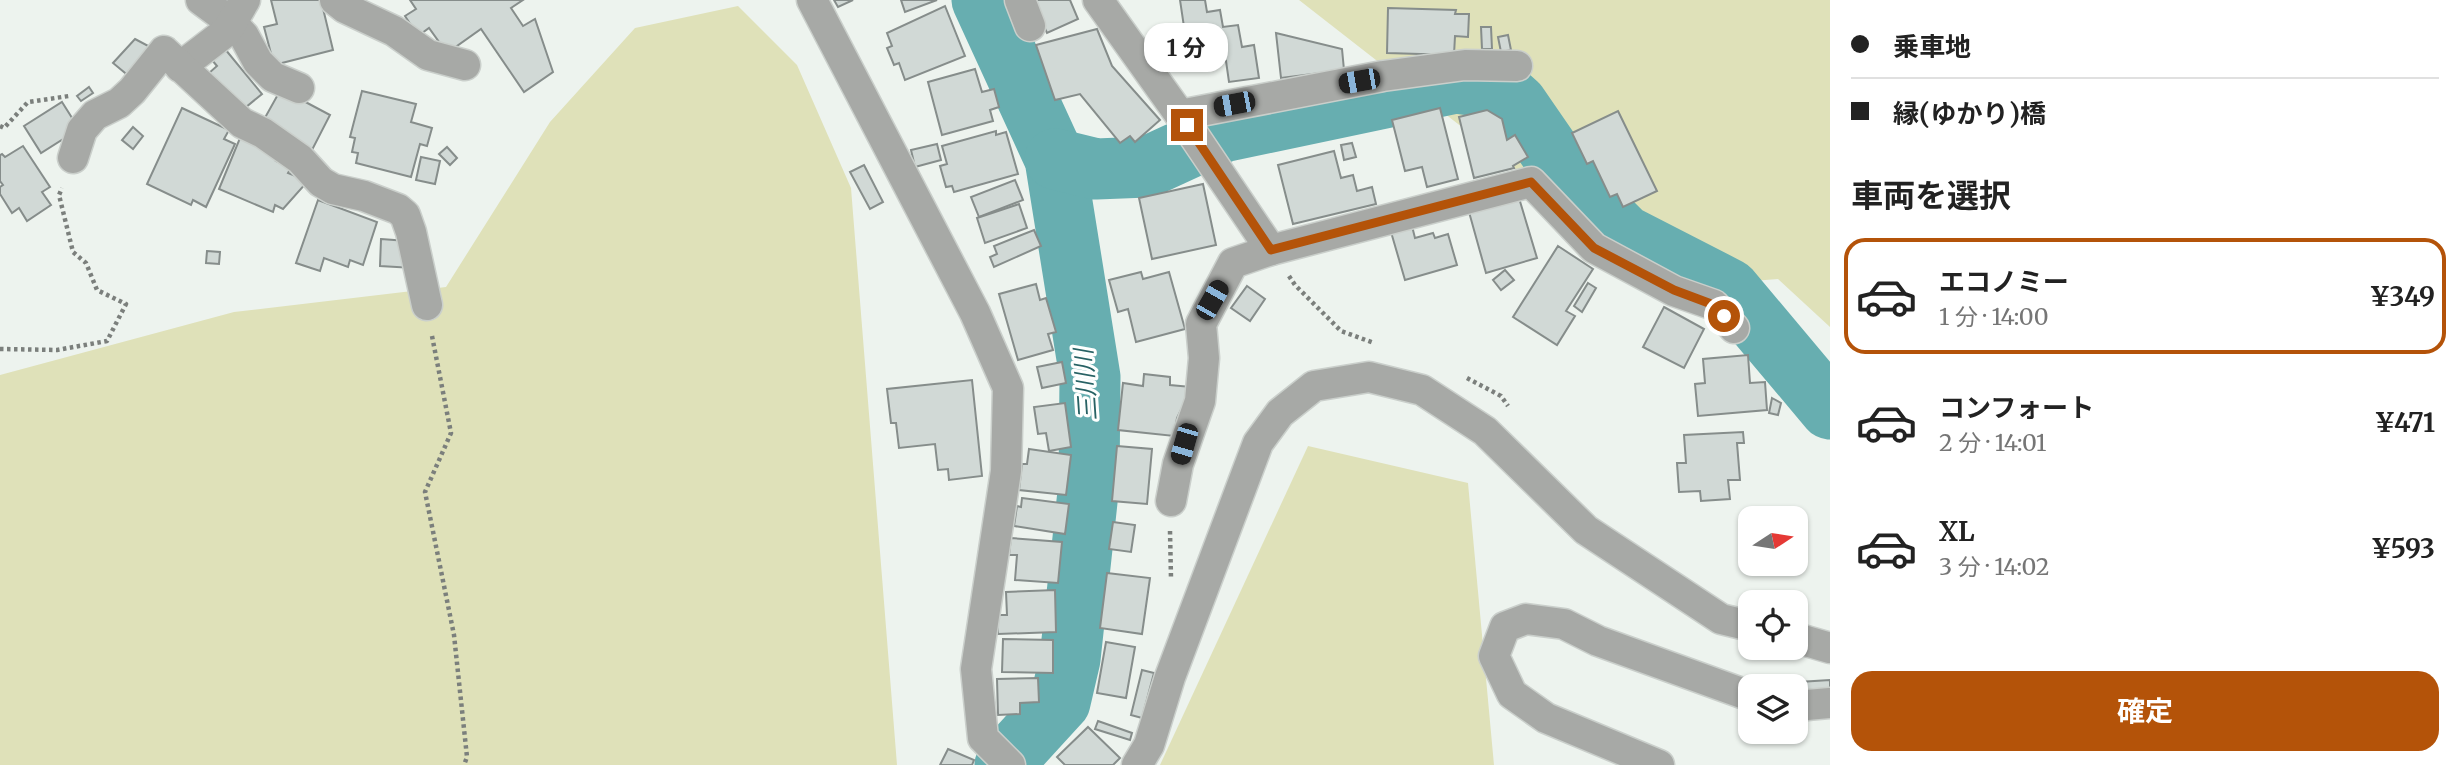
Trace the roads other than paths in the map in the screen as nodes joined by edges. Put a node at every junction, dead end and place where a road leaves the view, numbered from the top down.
1 (201, 0) edge
2 (335, 0) edge
3 (812, 0) edge
4 (1098, 0) edge
5 (238, 11) edge
6 (465, 65) dead end
7 (1517, 66) dead end
8 (180, 67) junction
9 (299, 88) dead end
10 (1184, 120) junction
11 (74, 158) road end
12 (1271, 250) junction
13 (427, 305) road end
14 (1734, 328) dead end
15 (1171, 501) dead end
16 (1738, 623) edge
17 (1808, 642) edge
18 (1830, 648) edge
19 (1738, 692) edge
20 (1830, 703) edge
21 (1808, 705) edge
22 (1010, 765) edge
23 (1137, 765) edge
24 (1659, 765) edge

1 - 5 street
2 - 6 street
3 - 22 street
4 - 10 street
5 - 8 street
5 - 9 street
7 - 10 street
8 - 11 street
8 - 13 street
10 - 12 street
12 - 14 street
12 - 15 street
16 - 23 street
17 - 18 street
19 - 24 street
20 - 21 street

